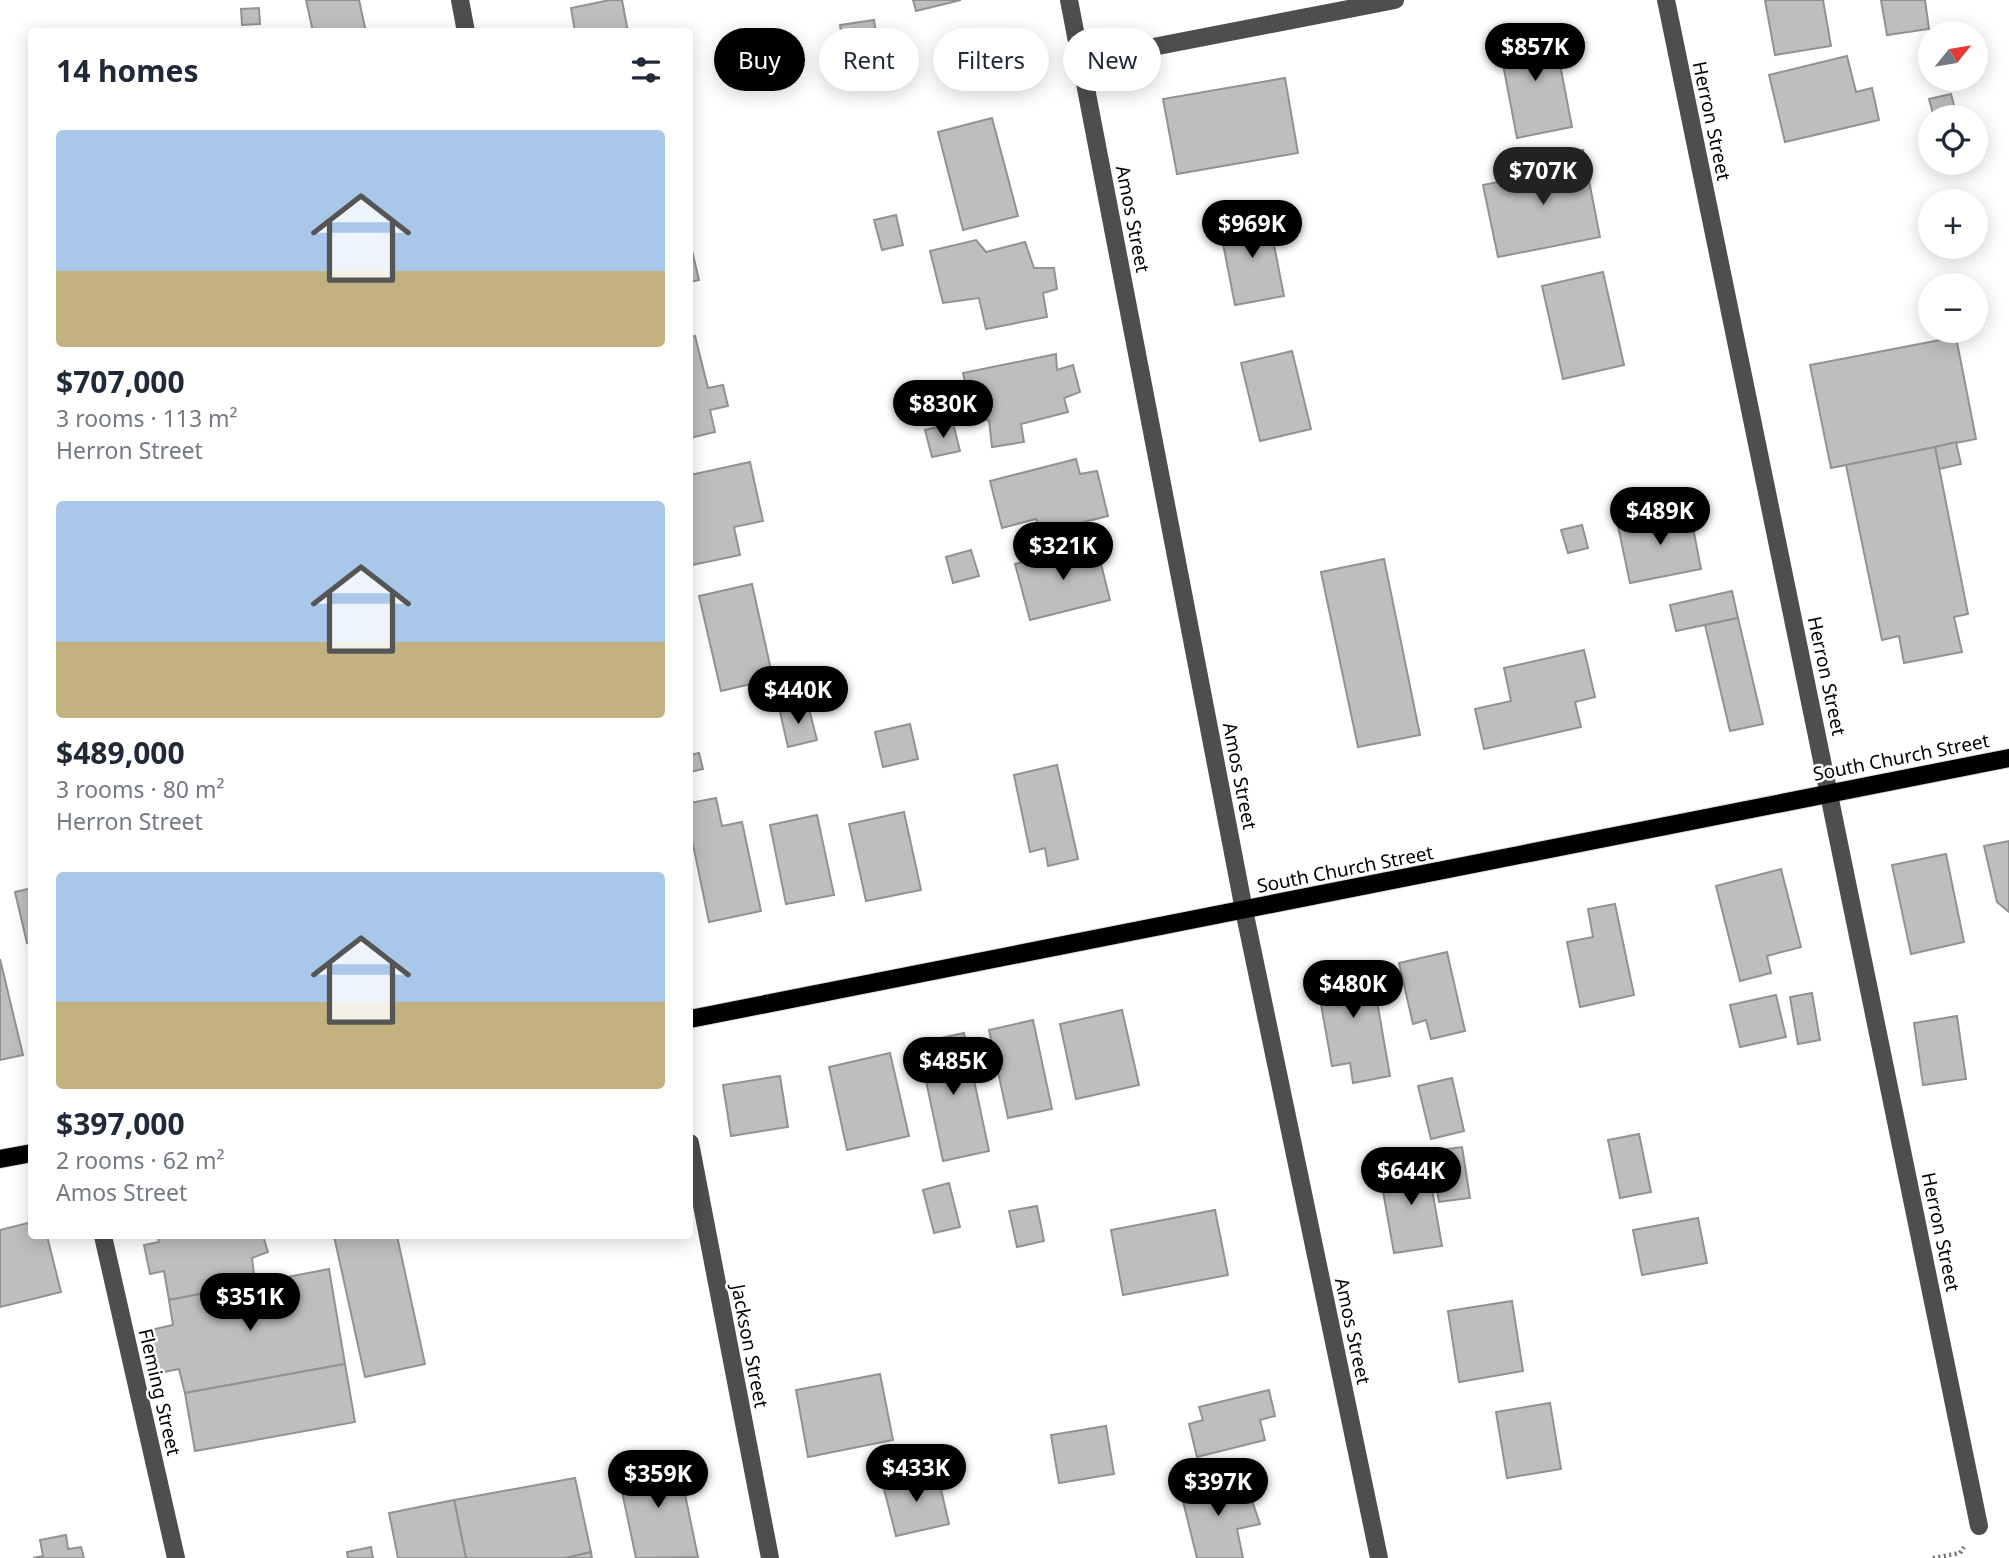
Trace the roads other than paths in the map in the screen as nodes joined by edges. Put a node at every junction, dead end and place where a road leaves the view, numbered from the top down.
1 (460, 0) edge
2 (1069, 0) edge
3 (1395, 0) edge
4 (1666, 0) edge
5 (465, 28) edge
6 (1075, 28) edge
7 (1161, 45) edge
8 (1087, 91) edge
9 (2009, 758) edge
10 (1829, 793) junction
11 (1244, 910) junction
12 (693, 1018) edge
13 (28, 1154) edge
14 (0, 1159) edge
15 (693, 1159) edge
16 (104, 1239) edge
17 (1979, 1526) dead end
18 (176, 1558) edge
19 (770, 1558) edge
20 (1379, 1558) edge

1 - 5 street
2 - 6 street, Amos Street
3 - 7 street
4 - 10 street, Herron Street
8 - 11 street, Amos Street
9 - 10 main road, South Church Street
10 - 11 main road, South Church Street
10 - 17 street, Herron Street
11 - 12 main road, South Church Street
11 - 20 street, Amos Street
13 - 14 main road
15 - 19 street, Jackson Street
16 - 18 street, Fleming Street

